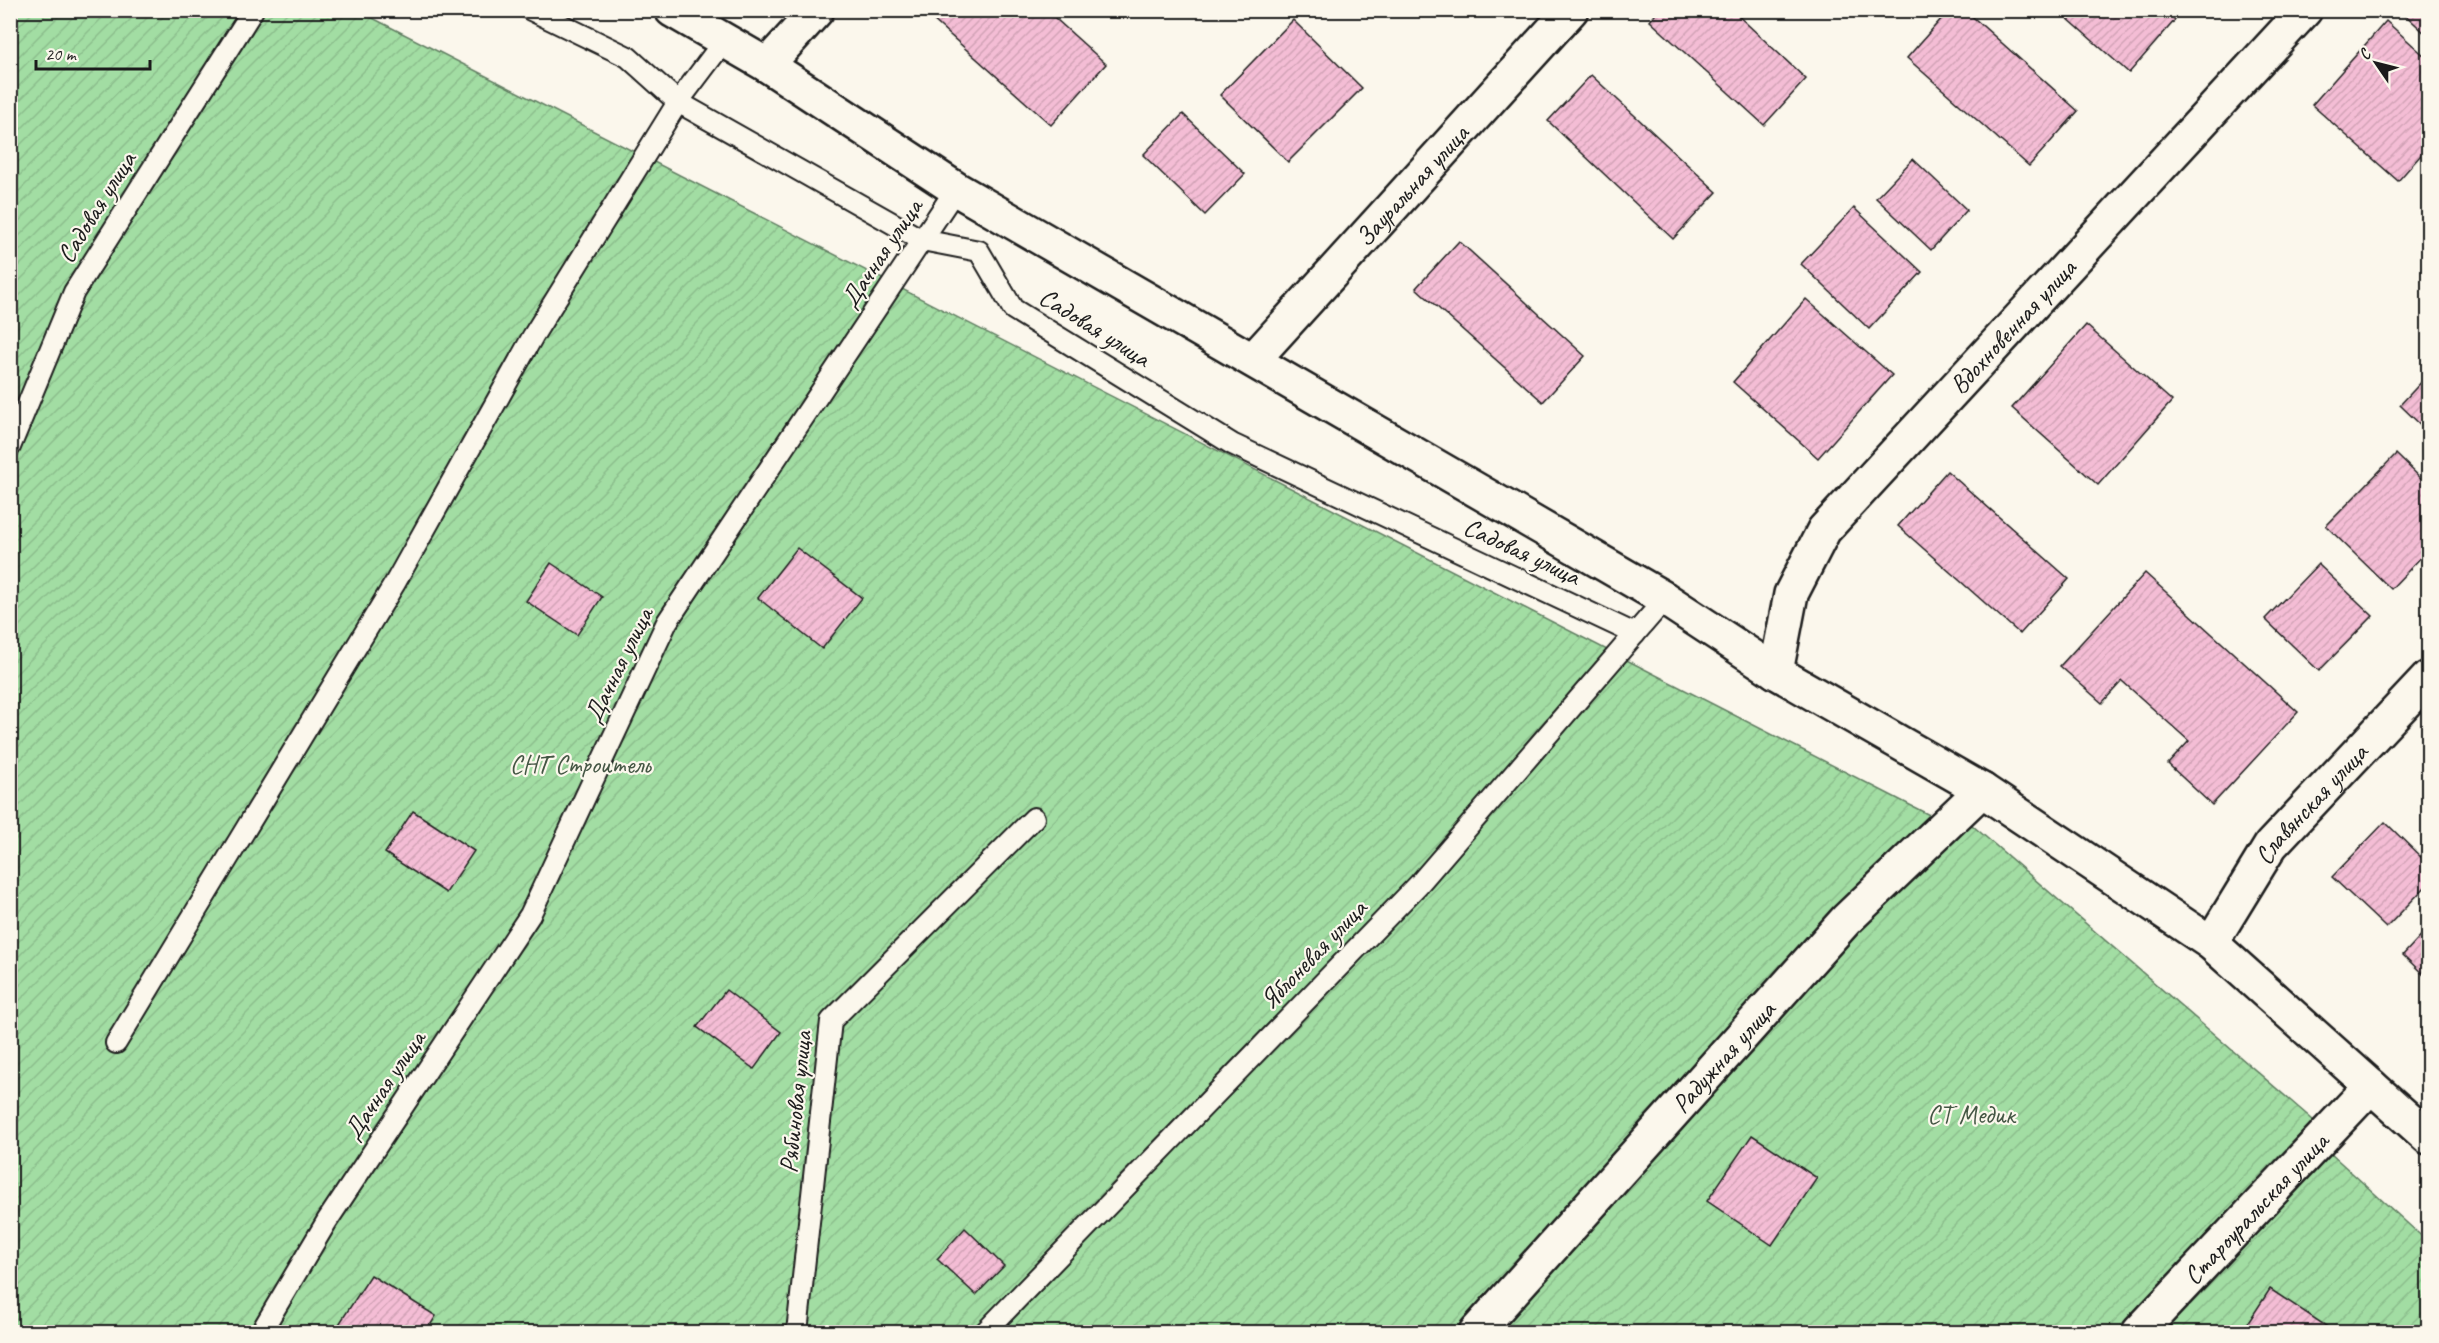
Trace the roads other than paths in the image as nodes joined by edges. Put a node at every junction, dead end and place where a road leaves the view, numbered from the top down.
1 (253, 10) edge
2 (531, 10) edge
3 (672, 10) edge
4 (817, 10) edge
5 (1571, 10) edge
6 (2305, 10) edge
7 (724, 41) junction
8 (767, 65) junction
9 (678, 102) junction
10 (956, 189) junction
11 (922, 240) junction
12 (1252, 360) junction
13 (10, 447) edge
14 (1665, 599) junction
15 (1635, 634) junction
16 (1776, 672) junction
17 (2428, 678) edge
18 (1983, 790) junction
19 (1034, 818) dead end
20 (2211, 943) junction
21 (116, 1042) dead end
22 (2371, 1086) junction
23 (2428, 1137) edge
24 (261, 1332) edge
25 (797, 1332) edge
26 (985, 1332) edge
27 (1476, 1332) edge
28 (2139, 1332) edge

1 - 13 lane, Садовая улица
2 - 9 lane, Садовая улица
3 - 7 street
4 - 8 street
5 - 12 street, Зауральная улица
6 - 16 street, Вдохновенная улица
7 - 8 street
7 - 9 lane
8 - 10 street
9 - 11 lane, Садовая улица
9 - 21 lane
10 - 11 lane, Дачная улица
10 - 12 street
11 - 15 lane, Садовая улица
11 - 24 lane, Дачная улица
12 - 14 street
14 - 15 lane, Яблоневая улица
14 - 16 street
15 - 26 lane, Яблоневая улица
16 - 18 street
17 - 20 street, Славянская улица
18 - 20 street
18 - 27 street, Радужная улица
19 - 25 lane, Рябиновая улица
20 - 22 street
22 - 23 street
22 - 28 street, Староуральская улица

